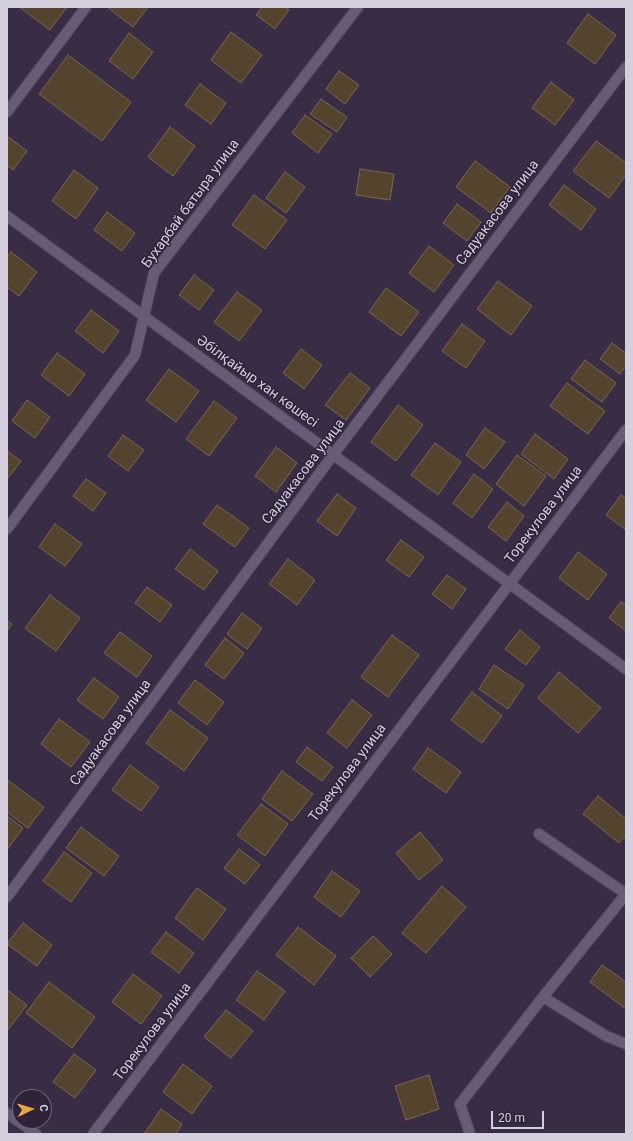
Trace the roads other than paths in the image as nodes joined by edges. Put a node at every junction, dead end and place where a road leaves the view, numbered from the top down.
1 (86, 7) edge
2 (358, 7) edge
3 (626, 66) edge
4 (7, 112) edge
5 (7, 216) edge
6 (144, 316) junction
7 (626, 430) edge
8 (333, 455) junction
9 (7, 529) edge
10 (509, 583) junction
11 (626, 669) edge
12 (539, 834) dead end
13 (626, 894) edge
14 (7, 897) edge
15 (543, 997) junction
16 (626, 1044) edge
17 (7, 1112) edge
18 (36, 1134) edge
19 (93, 1134) edge
20 (470, 1134) edge

1 - 4 street
2 - 6 street, Бухарбай батыра улица
3 - 8 street, Садуакасова улица
5 - 6 street, Әбілқайыр хан көшесі
6 - 8 street, Әбілқайыр хан көшесі
6 - 9 street, Бухарбай батыра улица
7 - 10 street, Торекулова улица
8 - 10 street, Әбілқайыр хан көшесі
8 - 14 street, Садуакасова улица
10 - 11 street, Әбілқайыр хан көшесі
10 - 19 street, Торекулова улица
12 - 13 street
13 - 15 street
15 - 16 street
15 - 20 street
17 - 18 street

